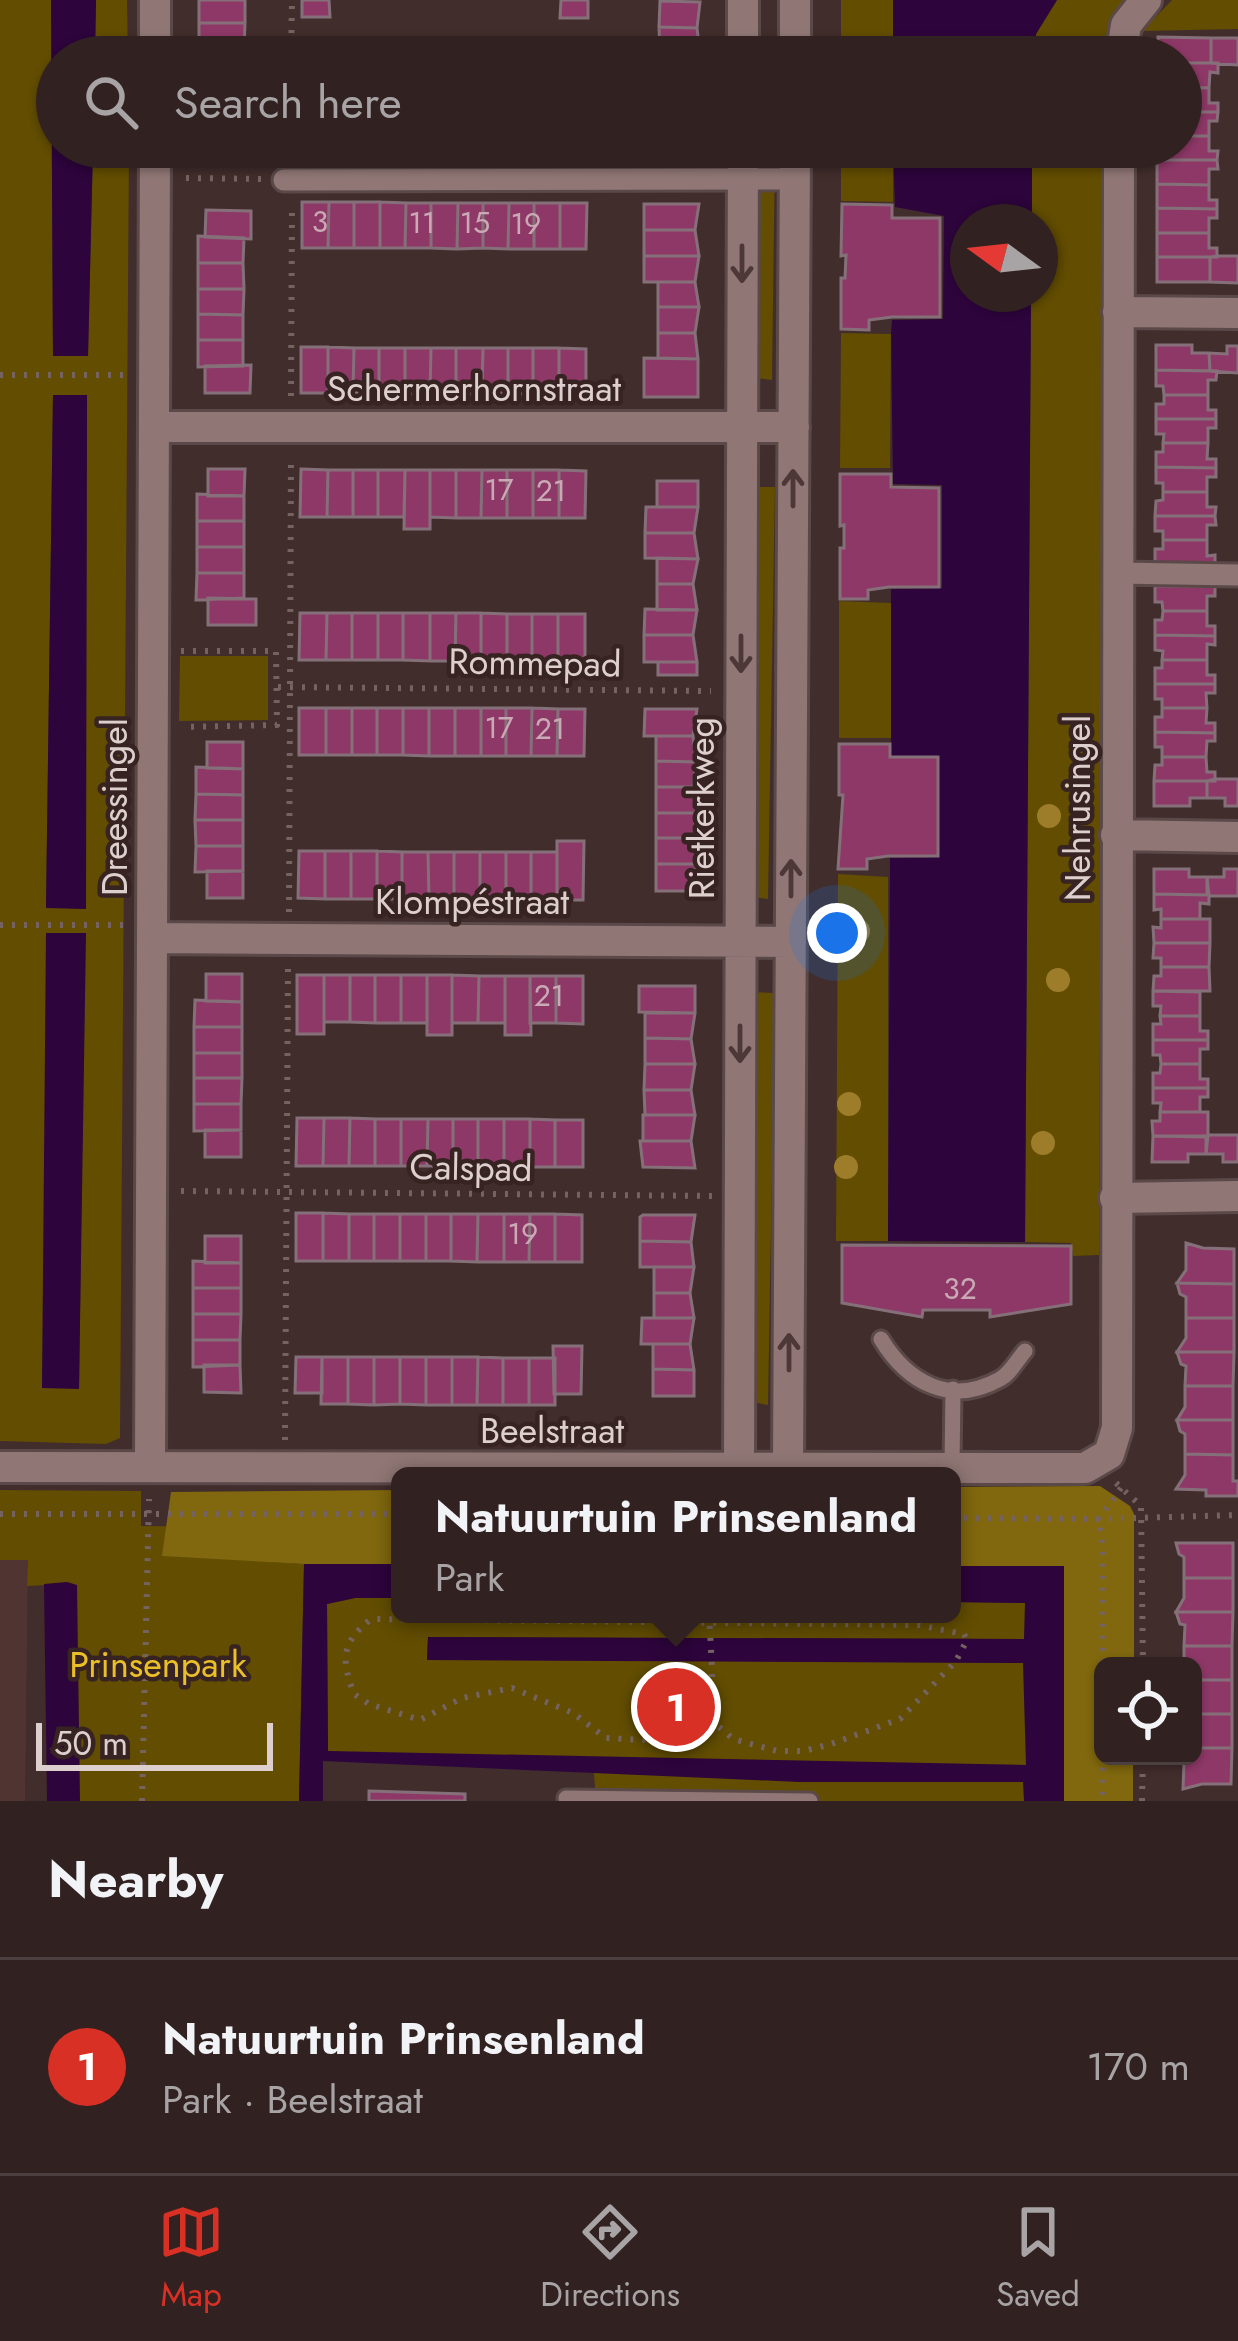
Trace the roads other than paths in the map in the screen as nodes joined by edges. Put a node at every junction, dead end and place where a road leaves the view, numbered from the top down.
1 (155, 0) edge
2 (743, 0) edge
3 (795, 0) edge
4 (1146, 0) edge
5 (155, 36) edge
6 (743, 36) edge
7 (795, 36) edge
8 (1124, 36) edge
9 (155, 168) edge
10 (600, 168) edge
11 (742, 168) edge
12 (759, 168) edge
13 (794, 168) edge
14 (1120, 168) edge
15 (794, 178) junction
16 (288, 179) road end
17 (1118, 312) junction
18 (1238, 313) edge
19 (154, 427) junction
20 (742, 427) junction
21 (794, 427) junction
22 (1117, 573) junction
23 (1238, 574) edge
24 (1116, 835) junction
25 (1238, 837) edge
26 (152, 938) junction
27 (740, 942) junction
28 (791, 942) junction
29 (1238, 1196) edge
30 (1115, 1198) junction
31 (881, 1339) dead end
32 (1024, 1351) dead end
33 (952, 1389) junction
34 (1097, 1463) joint
35 (0, 1466) edge
36 (151, 1467) junction
37 (739, 1467) edge
38 (788, 1467) edge
39 (952, 1467) edge
40 (961, 1467) edge
41 (391, 1468) edge
42 (566, 1798) edge
43 (810, 1801) edge

1 - 5 street
2 - 6 street
3 - 7 street
4 - 8 street
9 - 19 street, Dreessingel
10 - 16 street
11 -> 20 street, Rietkerkweg
12 - 15 street
13 - 15 street
14 - 17 street, Nehrusingel
15 - 21 street
17 - 18 street
17 - 22 street, Nehrusingel
19 - 20 street, Schermerhornstraat
19 - 26 street, Dreessingel
20 - 21 street, Schermerhornstraat
20 -> 27 street, Rietkerkweg
28 -> 21 street
22 - 23 street
22 - 24 street, Nehrusingel
24 - 25 street
24 - 30 street, Nehrusingel
26 - 27 street, Klompéstraat
26 - 36 street, Dreessingel
27 - 28 street, Klompéstraat
27 -> 37 street, Rietkerkweg
38 -> 28 street
29 - 30 street
30 - 34 street, Nehrusingel
31 - 33 lane
32 - 33 lane
33 - 39 lane
34 - 40 street, Beelstraat
35 - 36 street, Beelstraat
36 - 41 street, Beelstraat
42 - 43 lane

